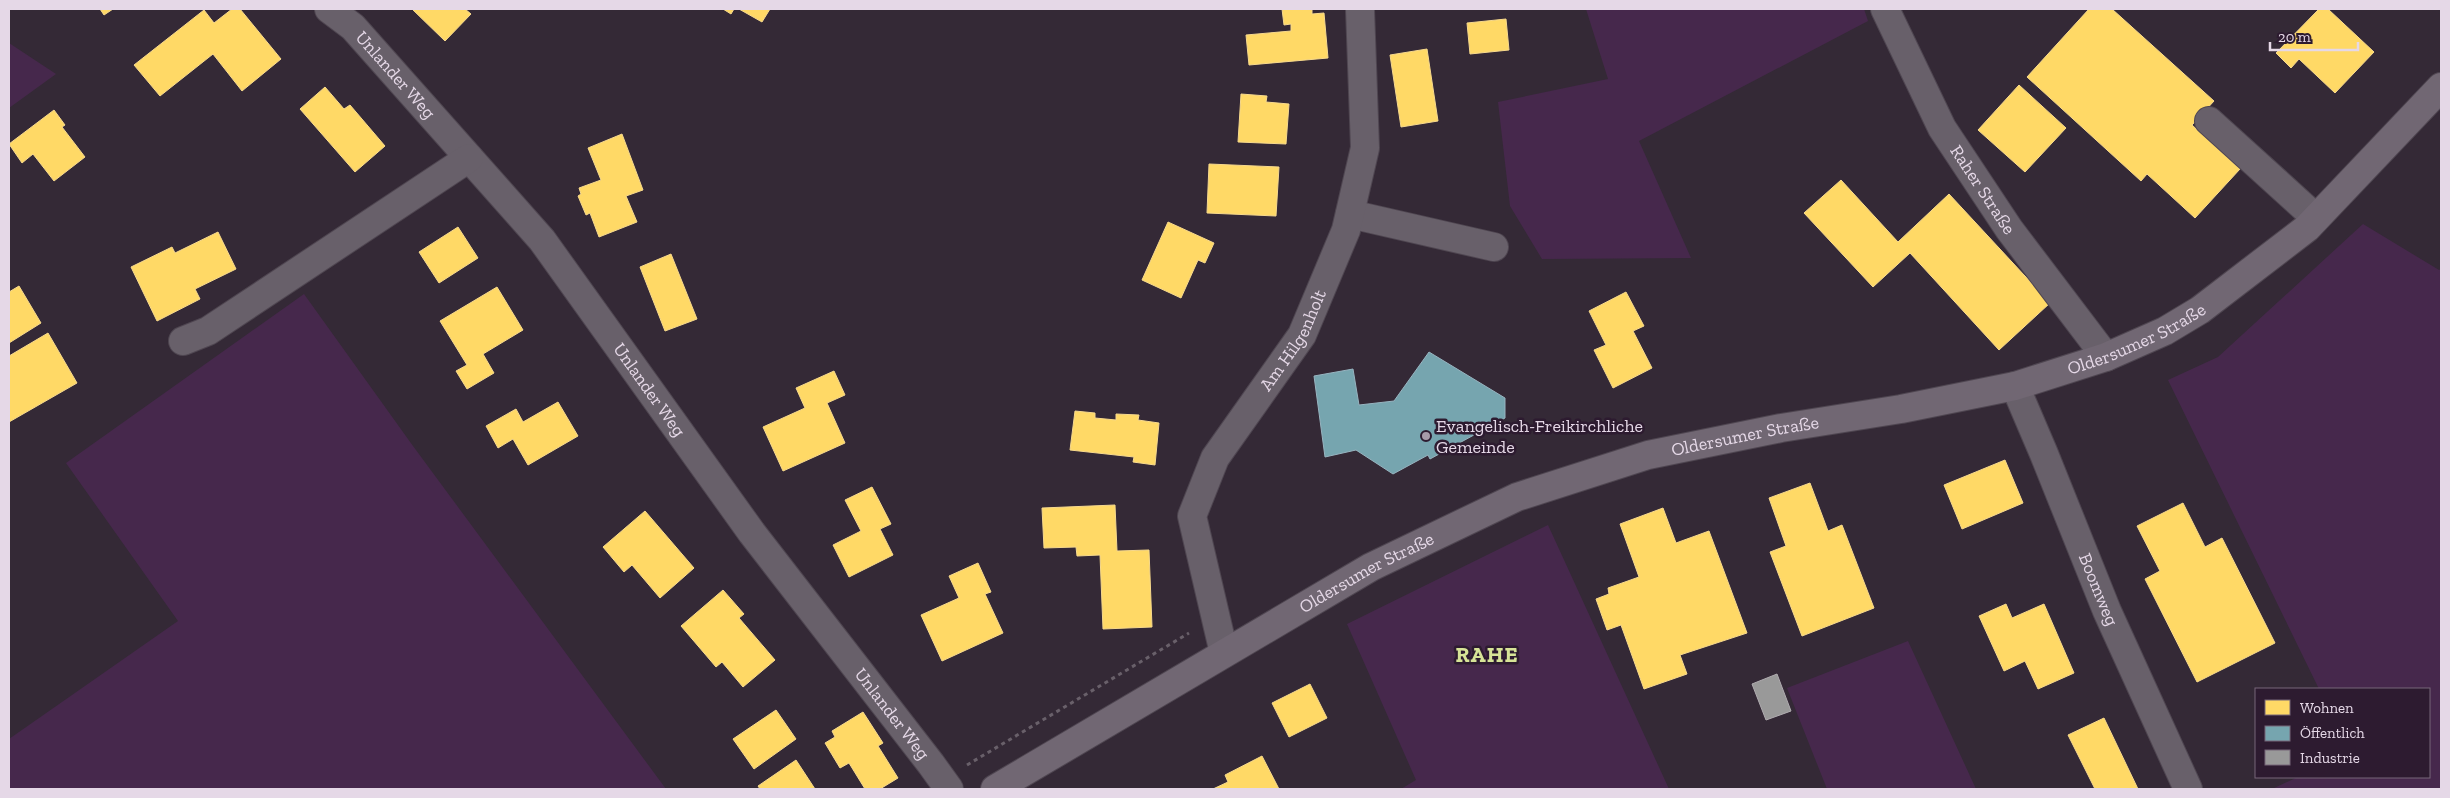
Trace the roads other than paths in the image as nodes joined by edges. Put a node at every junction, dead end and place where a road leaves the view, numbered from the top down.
1 (329, 9) edge
2 (1360, 9) edge
3 (1885, 9) edge
4 (2441, 88) edge
5 (2209, 121) dead end
6 (469, 158) junction
7 (1350, 214) junction
8 (2316, 218) junction
9 (1494, 247) dead end
10 (183, 341) dead end
11 (2106, 357) junction
12 (2015, 386) junction
13 (1224, 653) junction
14 (945, 784) edge
15 (995, 789) edge
16 (2188, 789) edge

1 - 6 street, Unlander Weg
2 - 7 street, Am Hilgenholt
3 - 11 street, Raher Straße
4 - 8 main road, Oldersumer Straße
5 - 8 street
6 - 10 street
6 - 14 street, Unlander Weg
7 - 9 street
7 - 13 street, Am Hilgenholt
8 - 11 main road, Oldersumer Straße
11 - 12 main road, Oldersumer Straße
12 - 13 main road, Oldersumer Straße
12 - 16 street, Boomweg
13 - 15 main road, Oldersumer Straße

